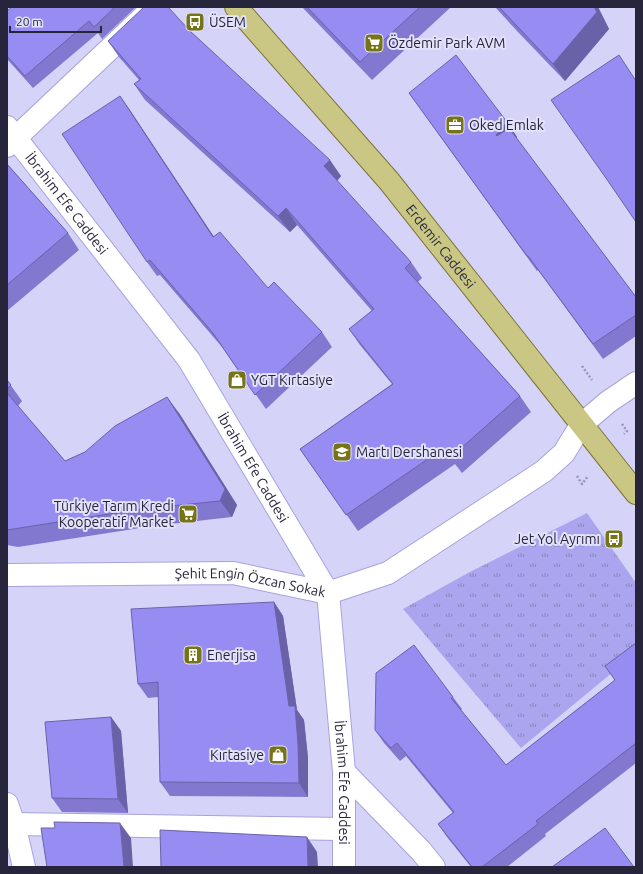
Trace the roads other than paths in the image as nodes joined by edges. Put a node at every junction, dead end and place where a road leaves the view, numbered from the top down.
1 (154, 7) edge
2 (236, 7) edge
3 (10, 137) edge
4 (636, 383) edge
5 (581, 425) junction
6 (636, 493) edge
7 (7, 575) edge
8 (328, 593) junction
9 (344, 772) junction
10 (10, 814) edge
11 (344, 829) junction
12 (24, 867) edge
13 (344, 867) edge
14 (434, 867) edge

1 - 3 street
2 - 5 main road, Erdemir Caddesi
3 - 8 street, İbrahim Efe Caddesi
4 - 5 street, Şehit Engin Özcan Sokak
5 - 6 main road, Erdemir Caddesi
5 - 8 street, Şehit Engin Özcan Sokak
7 - 8 street, Şehit Engin Özcan Sokak
8 - 9 street, İbrahim Efe Caddesi
9 - 11 street, İbrahim Efe Caddesi
9 - 14 street
10 - 11 street
10 - 12 street
11 - 13 street, İbrahim Efe Caddesi

